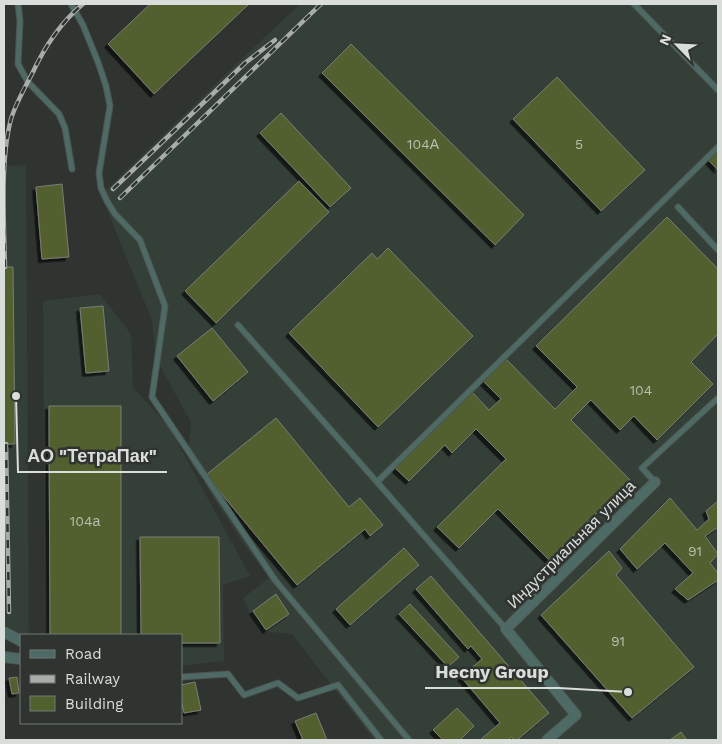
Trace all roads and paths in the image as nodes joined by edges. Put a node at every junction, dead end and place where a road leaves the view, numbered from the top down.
1 (18, 4) edge
2 (72, 4) edge
3 (634, 4) edge
4 (718, 90) edge
5 (718, 146) edge
6 (72, 169) dead end
7 (678, 207) dead end
8 (718, 250) edge
9 (238, 325) dead end
10 (718, 398) edge
11 (377, 482) junction
12 (655, 482) joint
13 (506, 629) junction
14 (4, 632) edge
15 (20, 641) edge
16 (4, 657) edge
17 (20, 659) edge
18 (182, 676) edge
19 (381, 740) edge
20 (409, 740) edge
21 (547, 740) edge

1 - 6 lane
2 - 20 lane
3 - 4 lane
5 - 11 lane
7 - 8 lane
9 - 11 lane
10 - 12 lane
11 - 13 lane
12 - 13 street, Индустриальная улица
13 - 21 street, Индустриальная улица
14 - 15 street
16 - 17 street
18 - 19 lane

